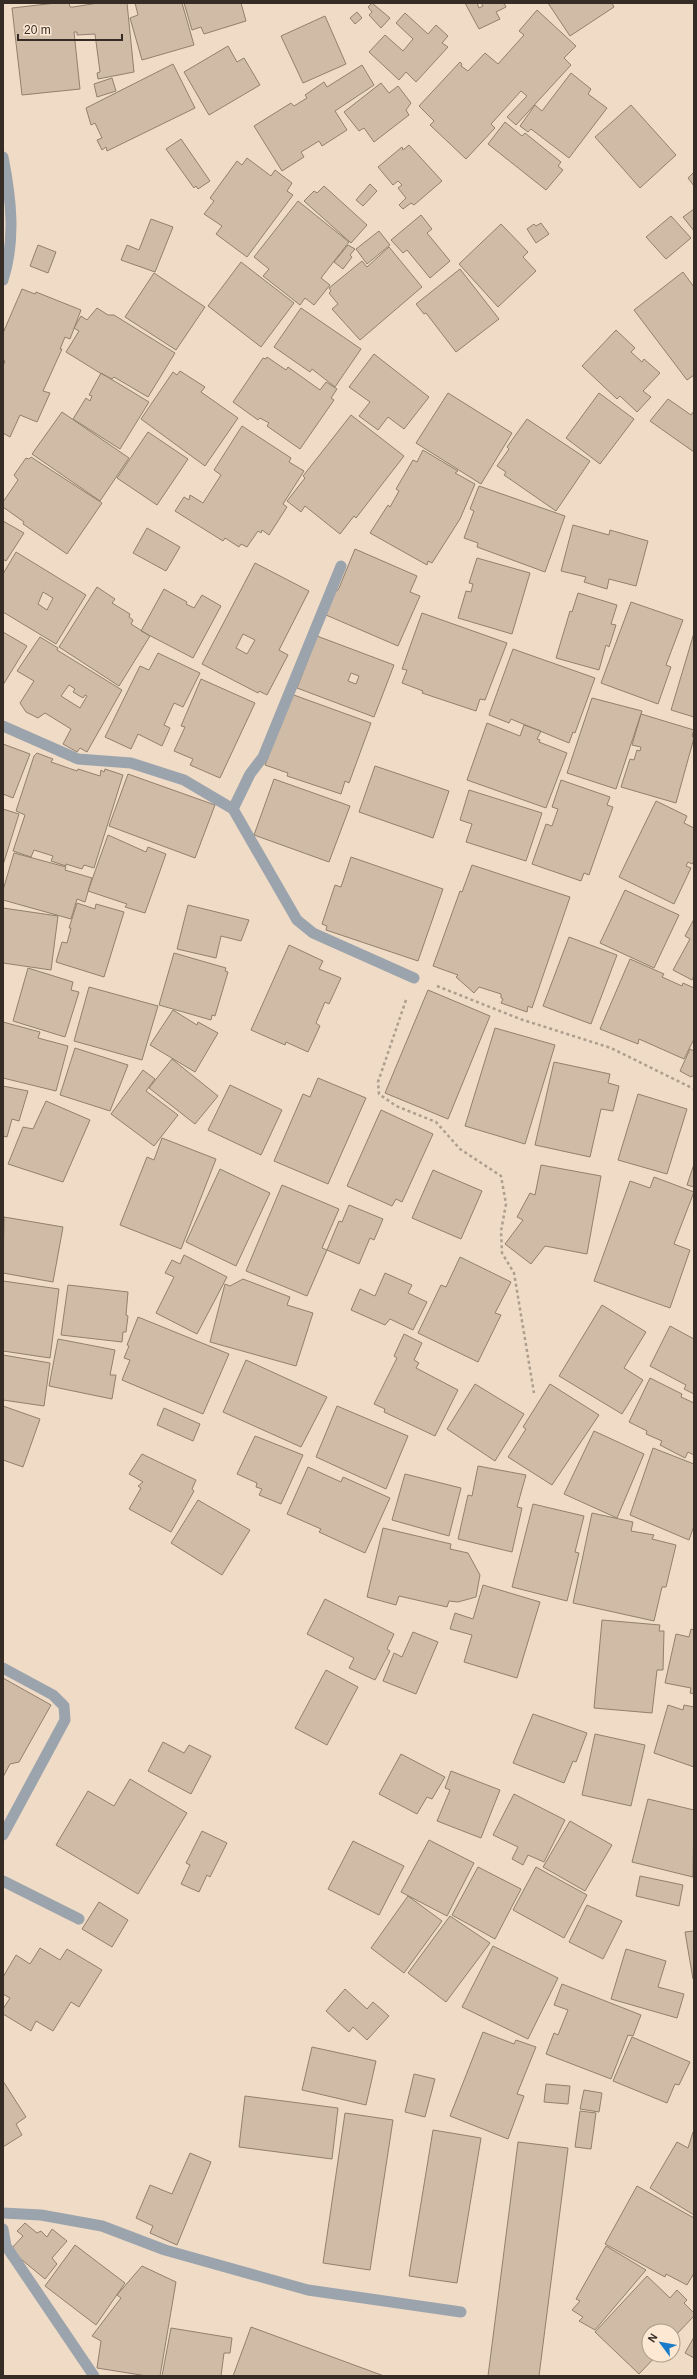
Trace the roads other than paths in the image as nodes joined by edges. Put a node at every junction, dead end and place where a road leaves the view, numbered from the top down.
1 (3, 157) edge
2 (3, 280) edge
3 (341, 566) dead end
4 (3, 726) edge
5 (233, 808) junction
6 (414, 978) road end
7 (3, 1668) edge
8 (3, 1835) edge
9 (3, 1881) edge
10 (79, 1919) dead end
11 (3, 2213) edge
12 (3, 2229) edge
13 (461, 2312) dead end
14 (94, 2376) edge

1 - 2 street
3 - 5 street
4 - 5 street
5 - 6 street
7 - 8 street
9 - 10 street
11 - 13 street
12 - 14 street

